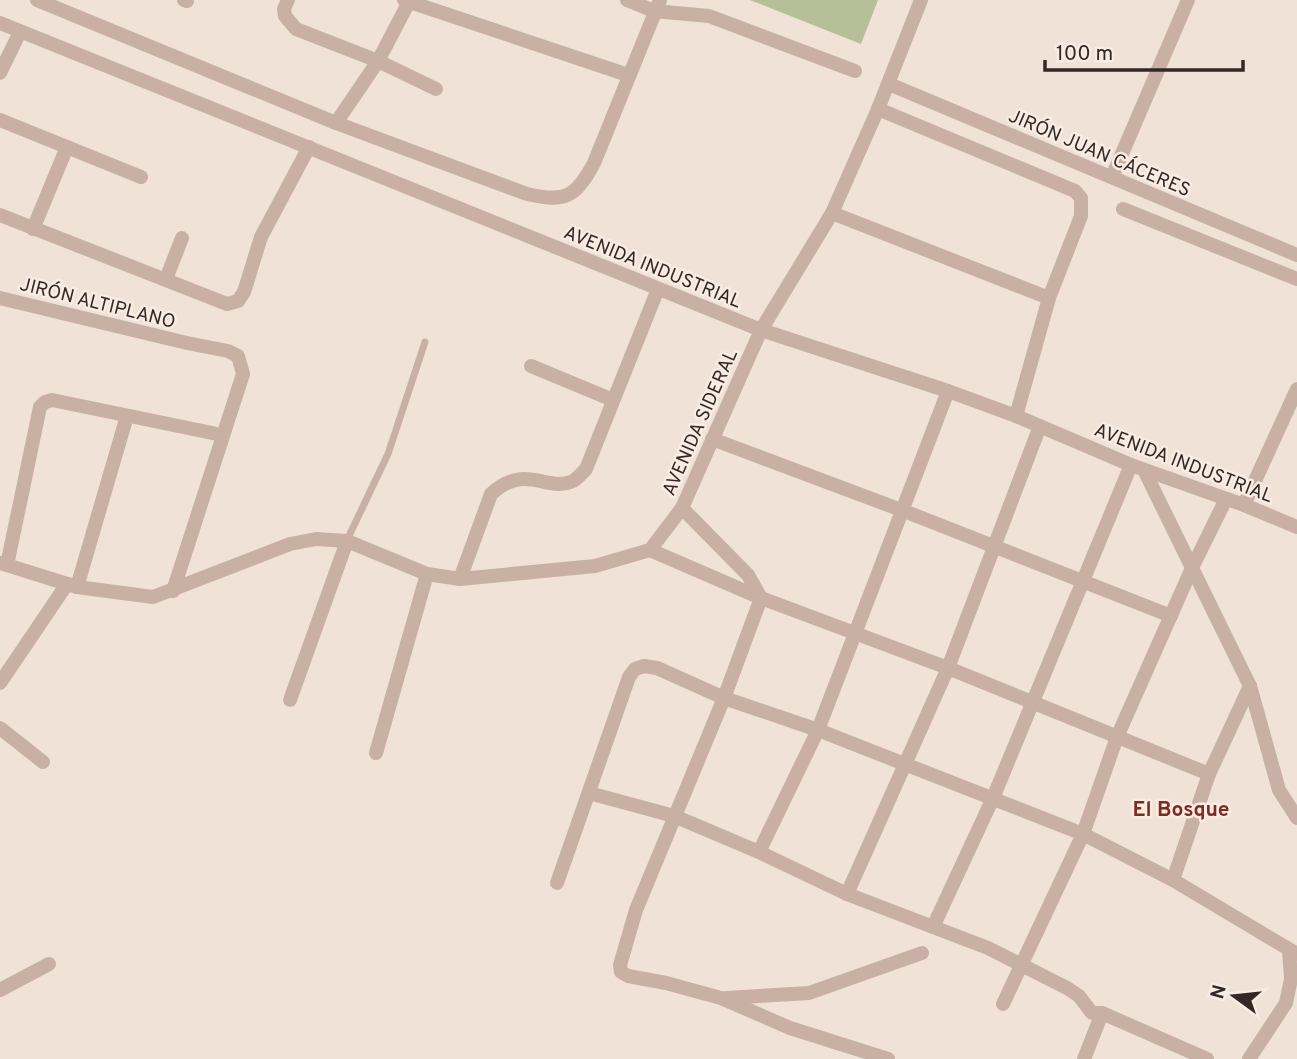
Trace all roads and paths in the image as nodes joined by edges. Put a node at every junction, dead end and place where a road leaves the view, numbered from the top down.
1 (37, 0) edge
2 (289, 0) edge
3 (627, 0) edge
4 (921, 0) edge
5 (1188, 0) edge
6 (407, 1) edge
7 (56, 4) edge
8 (657, 6) edge
9 (0, 23) edge
10 (20, 32) junction
11 (378, 61) junction
12 (855, 71) dead end
13 (0, 73) edge
14 (628, 75) junction
15 (889, 84) junction
16 (436, 89) dead end
17 (878, 109) junction
18 (0, 120) edge
19 (336, 122) junction
20 (309, 147) junction
21 (67, 148) junction
22 (141, 177) dead end
23 (1112, 177) junction
24 (1123, 209) dead end
25 (832, 213) junction
26 (0, 215) edge
27 (33, 229) junction
28 (182, 238) dead end
29 (1297, 255) edge
30 (166, 279) junction
31 (1297, 279) edge
32 (658, 289) junction
33 (0, 298) edge
34 (1049, 298) junction
35 (761, 330) junction
36 (425, 342) dead end
37 (531, 366) dead end
38 (1297, 389) edge
39 (948, 391) junction
40 (613, 400) junction
41 (127, 416) junction
42 (1016, 416) junction
43 (1040, 426) junction
44 (222, 435) junction
45 (712, 439) junction
46 (1138, 467) junction
47 (1226, 499) junction
48 (1244, 505) junction
49 (682, 509) junction
50 (904, 511) junction
51 (1297, 527) edge
52 (347, 541) junction
53 (994, 547) junction
54 (650, 550) junction
55 (3, 564) edge
56 (1192, 568) junction
57 (427, 574) junction
58 (460, 579) junction
59 (1082, 581) junction
60 (72, 585) junction
61 (173, 591) junction
62 (761, 598) junction
63 (1171, 616) junction
64 (854, 632) junction
65 (948, 668) junction
66 (0, 683) edge
67 (1250, 686) junction
68 (724, 698) junction
69 (290, 700) dead end
70 (1032, 701) junction
71 (0, 728) edge
72 (818, 730) junction
73 (1116, 737) junction
74 (376, 753) dead end
75 (44, 762) dead end
76 (906, 764) junction
77 (1209, 774) junction
78 (589, 793) junction
79 (993, 798) junction
80 (674, 816) junction
81 (1297, 818) edge
82 (1083, 834) junction
83 (759, 852) junction
84 (1172, 880) junction
85 (557, 883) dead end
86 (847, 894) junction
87 (933, 927) junction
88 (1293, 952) edge
89 (922, 953) dead end
90 (50, 964) dead end
91 (1023, 964) junction
92 (0, 990) edge
93 (721, 999) junction
94 (1003, 1004) dead end
95 (1102, 1013) junction
96 (888, 1059) edge
97 (1084, 1059) edge
98 (1207, 1059) edge
99 (1248, 1059) edge

1 - 7 street
2 - 11 street
3 - 8 street
4 - 15 street, AVENIDA SIDERAL
5 - 23 street
6 - 11 street
6 - 14 street
7 - 19 street
8 - 12 street
8 - 14 street
9 - 10 street, AVENIDA INDUSTRIAL
10 - 13 street
10 - 20 street, AVENIDA INDUSTRIAL
11 - 16 street
11 - 19 street
14 - 19 street
15 - 17 street, AVENIDA SIDERAL
15 - 23 street, JIRÓN JUAN CÁCERES
17 - 25 street, AVENIDA SIDERAL
17 - 34 street
18 - 21 street
20 - 30 street
20 - 32 street, AVENIDA INDUSTRIAL
21 - 22 street
21 - 27 street
23 - 29 street, JIRÓN JUAN CÁCERES
24 - 31 street
25 - 34 street
25 - 35 street, AVENIDA SIDERAL
26 - 27 street
27 - 30 street
28 - 30 street
32 - 35 street, AVENIDA INDUSTRIAL
32 - 40 street
33 - 44 street, JIRÓN ALTIPLANO
34 - 42 street
35 - 39 street, AVENIDA INDUSTRIAL
35 - 45 street, AVENIDA SIDERAL
36 - 52 lane
37 - 40 street
38 - 48 street
39 - 42 street, AVENIDA INDUSTRIAL
39 - 50 street
40 - 58 street
41 - 44 street
41 - 55 street
41 - 60 street
42 - 43 street, AVENIDA INDUSTRIAL
43 - 46 street, AVENIDA INDUSTRIAL
43 - 53 street
44 - 61 street
45 - 49 street, AVENIDA SIDERAL
45 - 50 street
46 - 47 street, AVENIDA INDUSTRIAL
46 - 56 street
46 - 59 street
47 - 48 street, AVENIDA INDUSTRIAL
47 - 56 street
48 - 51 street, AVENIDA INDUSTRIAL
49 - 54 street, AVENIDA SIDERAL
49 - 62 street
50 - 53 street
50 - 64 street
52 - 57 street
52 - 61 street
52 - 69 street
53 - 59 street
53 - 65 street
54 - 58 street
54 - 62 street
55 - 60 street
56 - 63 street
56 - 67 street
57 - 58 street
57 - 74 street
59 - 63 street
59 - 70 street
60 - 61 street
60 - 66 street
62 - 64 street
62 - 68 street
63 - 73 street
64 - 65 street
64 - 72 street
65 - 70 street
65 - 76 street
67 - 77 street
67 - 81 street
68 - 72 street
68 - 78 street
68 - 80 street
70 - 73 street
70 - 79 street
71 - 75 street
72 - 76 street
72 - 83 street
73 - 77 street
73 - 82 street
76 - 79 street
76 - 86 street
77 - 84 street
78 - 80 street
78 - 85 street
79 - 82 street
79 - 87 street
80 - 83 street
80 - 93 street
82 - 84 street
82 - 91 street
83 - 86 street
84 - 88 street
86 - 87 street
87 - 91 street
88 - 99 street
89 - 93 street
90 - 92 street
91 - 94 street
91 - 95 street
93 - 96 street
95 - 97 street
95 - 98 street

